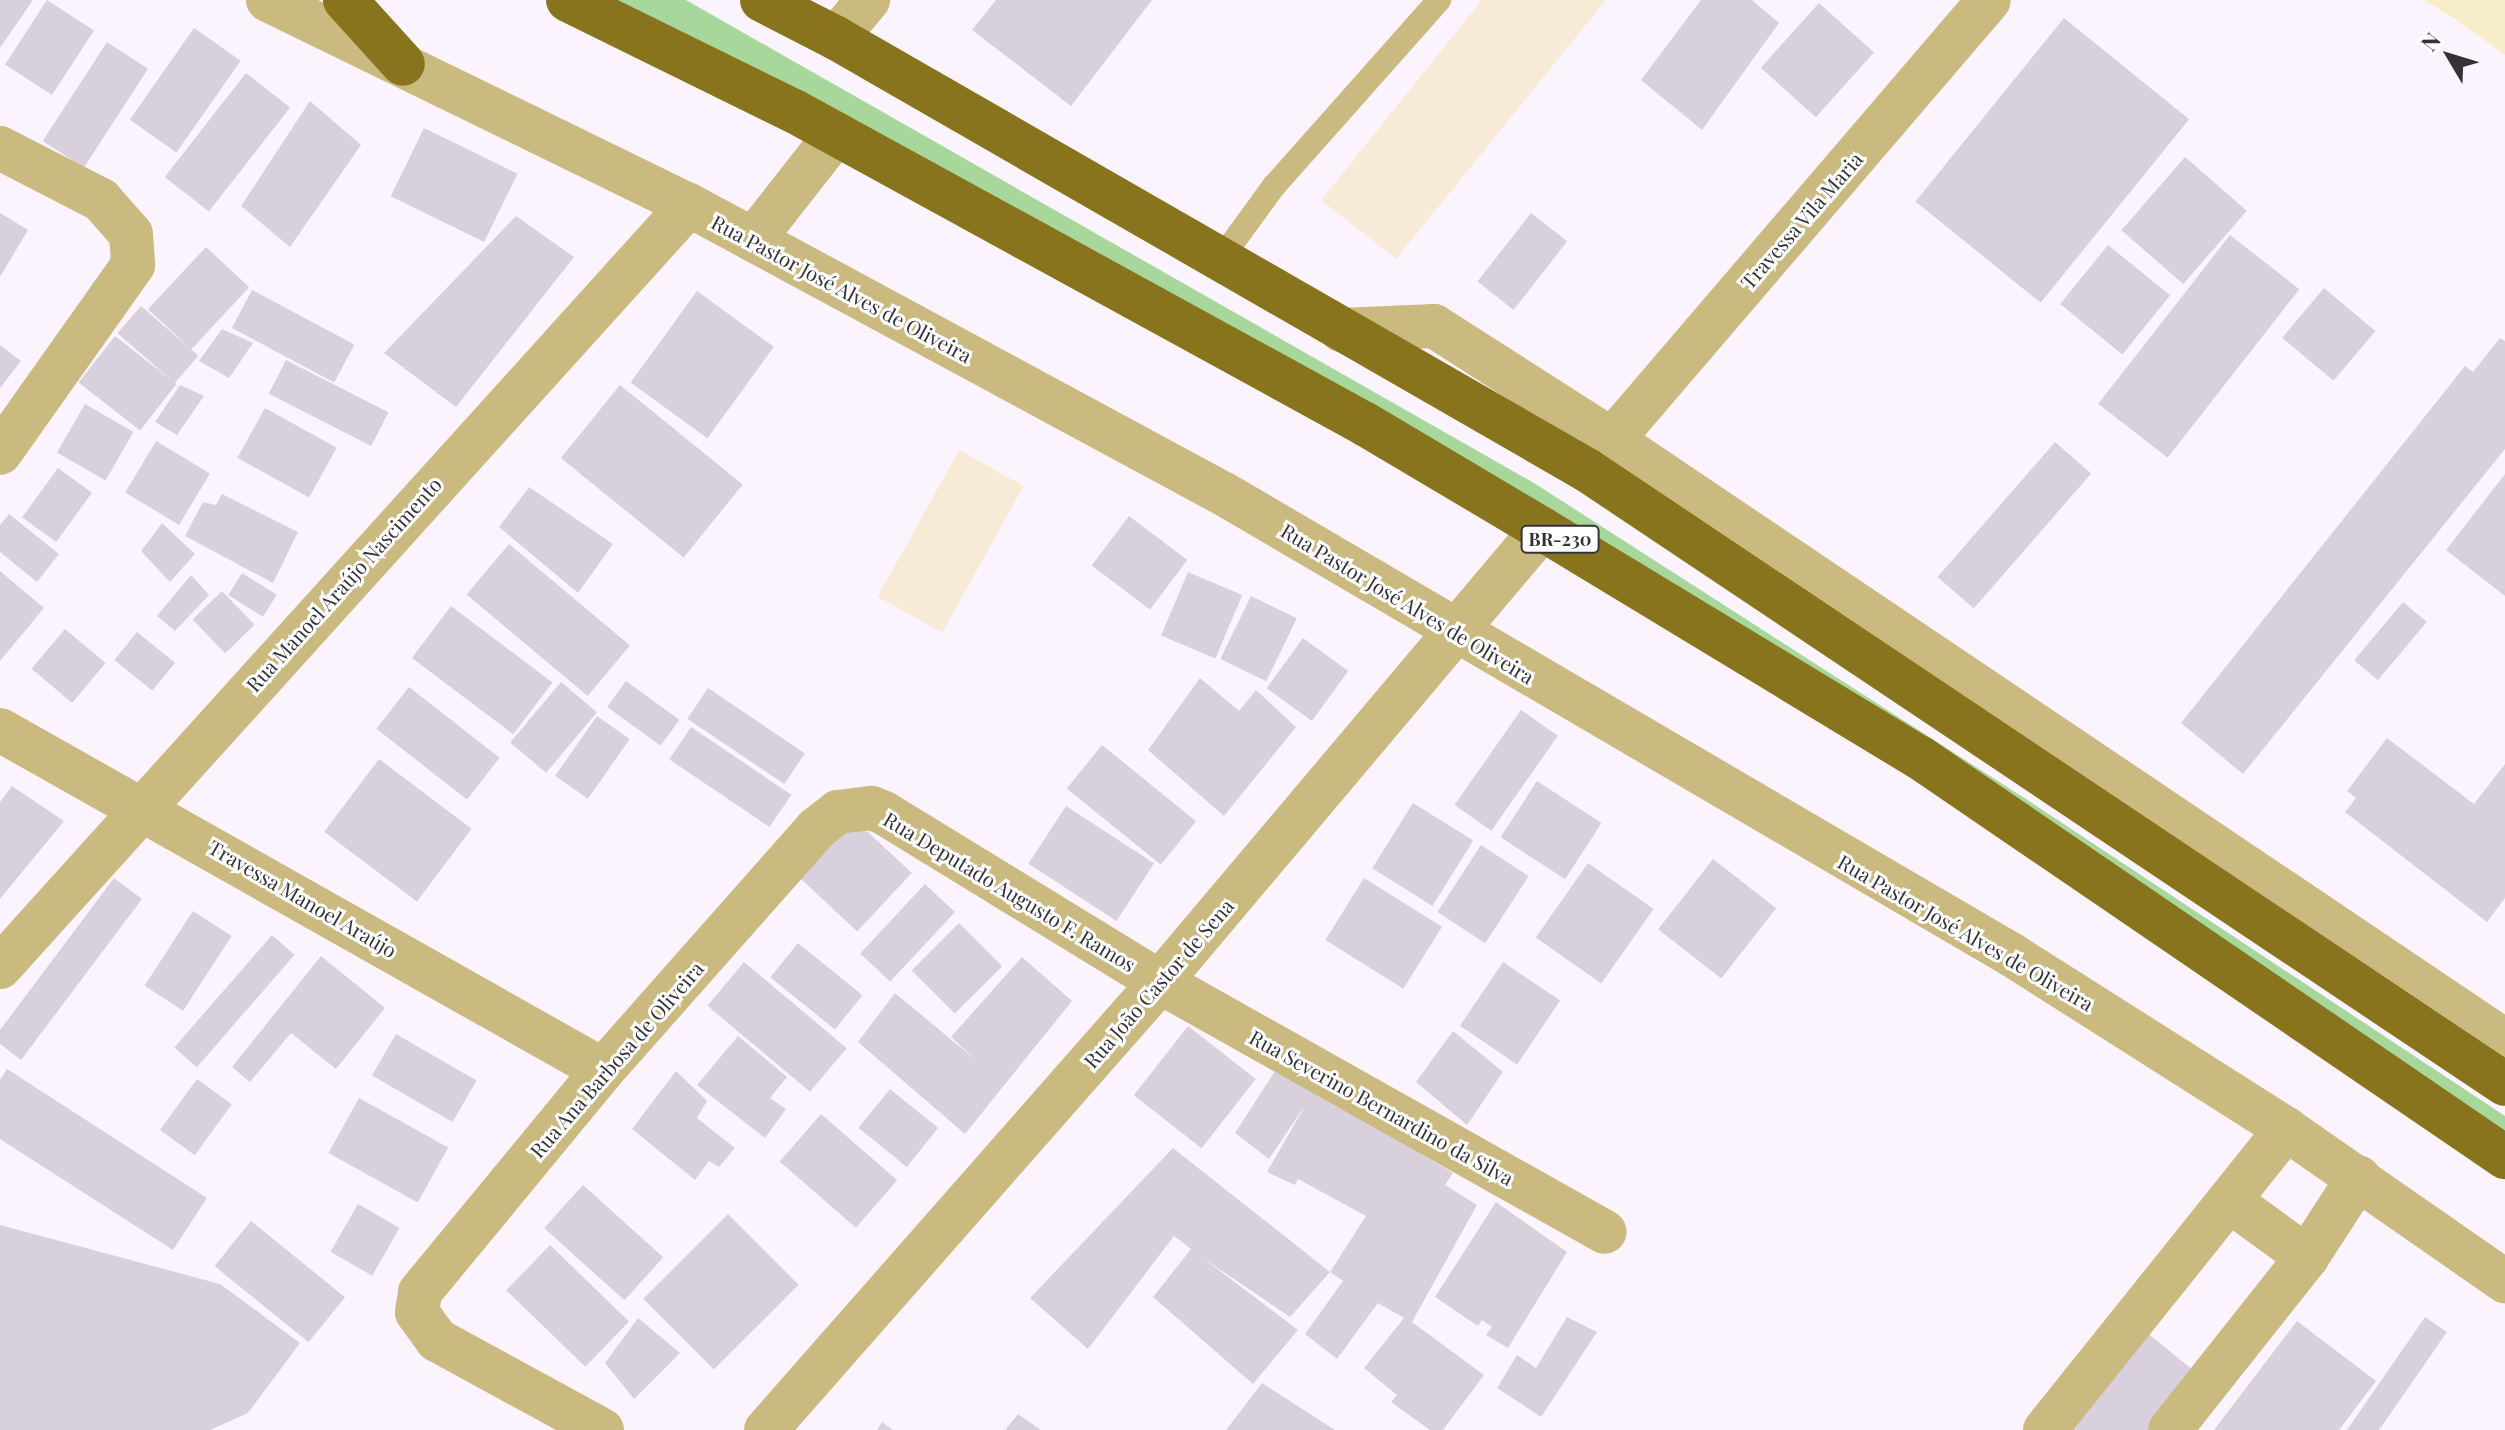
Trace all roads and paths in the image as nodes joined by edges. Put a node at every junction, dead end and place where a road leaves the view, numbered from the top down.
1 (268, 0) edge
2 (345, 0) edge
3 (568, 0) edge
4 (762, 0) edge
5 (868, 0) edge
6 (1439, 0) edge
7 (1989, 0) edge
8 (836, 38) junction
9 (403, 64) junction
10 (836, 134) junction
11 (0, 148) edge
12 (689, 205) junction
13 (753, 240) junction
14 (1220, 260) junction
15 (1341, 330) junction
16 (1612, 440) junction
17 (0, 453) edge
18 (1542, 529) junction
19 (1454, 631) junction
20 (0, 730) edge
21 (141, 806) junction
22 (816, 829) joint
23 (0, 967) edge
24 (1160, 982) junction
25 (2505, 1041) edge
26 (603, 1070) junction
27 (2505, 1084) edge
28 (2286, 1129) junction
29 (2505, 1157) edge
30 (2359, 1177) junction
31 (2231, 1202) junction
32 (1605, 1232) dead end
33 (2307, 1257) junction
34 (2505, 1281) edge
35 (602, 1430) edge
36 (766, 1430) edge
37 (2045, 1430) edge
38 (2170, 1430) edge

1 - 9 street, Rua Pastor José Alves de Oliveira
2 - 9 highway
3 - 10 highway, BR-230
4 - 8 highway
5 - 8 street
6 - 14 lane
7 - 16 street, Travessa Vila Maria
8 - 14 highway
9 - 12 street, Rua Pastor José Alves de Oliveira
10 - 13 street
10 - 18 highway, BR-230
11 - 17 street
12 - 13 street, Rua Pastor José Alves de Oliveira
12 - 21 street, Rua Manoel Araújo Nascimento
13 - 19 street, Rua Pastor José Alves de Oliveira
14 - 15 highway
15 - 16 street
15 - 27 highway
16 - 25 street
18 - 19 street, Rua João Castor de Sena
18 - 29 highway, BR-230
19 - 24 street, Rua João Castor de Sena
19 - 28 street, Rua Pastor José Alves de Oliveira
20 - 21 street, Travessa Manoel Araújo
21 - 23 street, Rua Manoel Araújo Nascimento
21 - 26 street, Travessa Manoel Araújo
22 - 24 street, Rua Deputado Augusto F. Ramos
22 - 26 street, Rua Ana Barbosa de Oliveira
24 - 32 street, Rua Severino Bernardino da Silva
24 - 36 street, Rua João Castor de Sena
26 - 35 street, Rua Ana Barbosa de Oliveira
28 - 30 street, Rua Pastor José Alves de Oliveira
28 - 31 street
30 - 33 street
30 - 34 street, Rua Pastor José Alves de Oliveira
31 - 33 street
31 - 37 street
33 - 38 street

